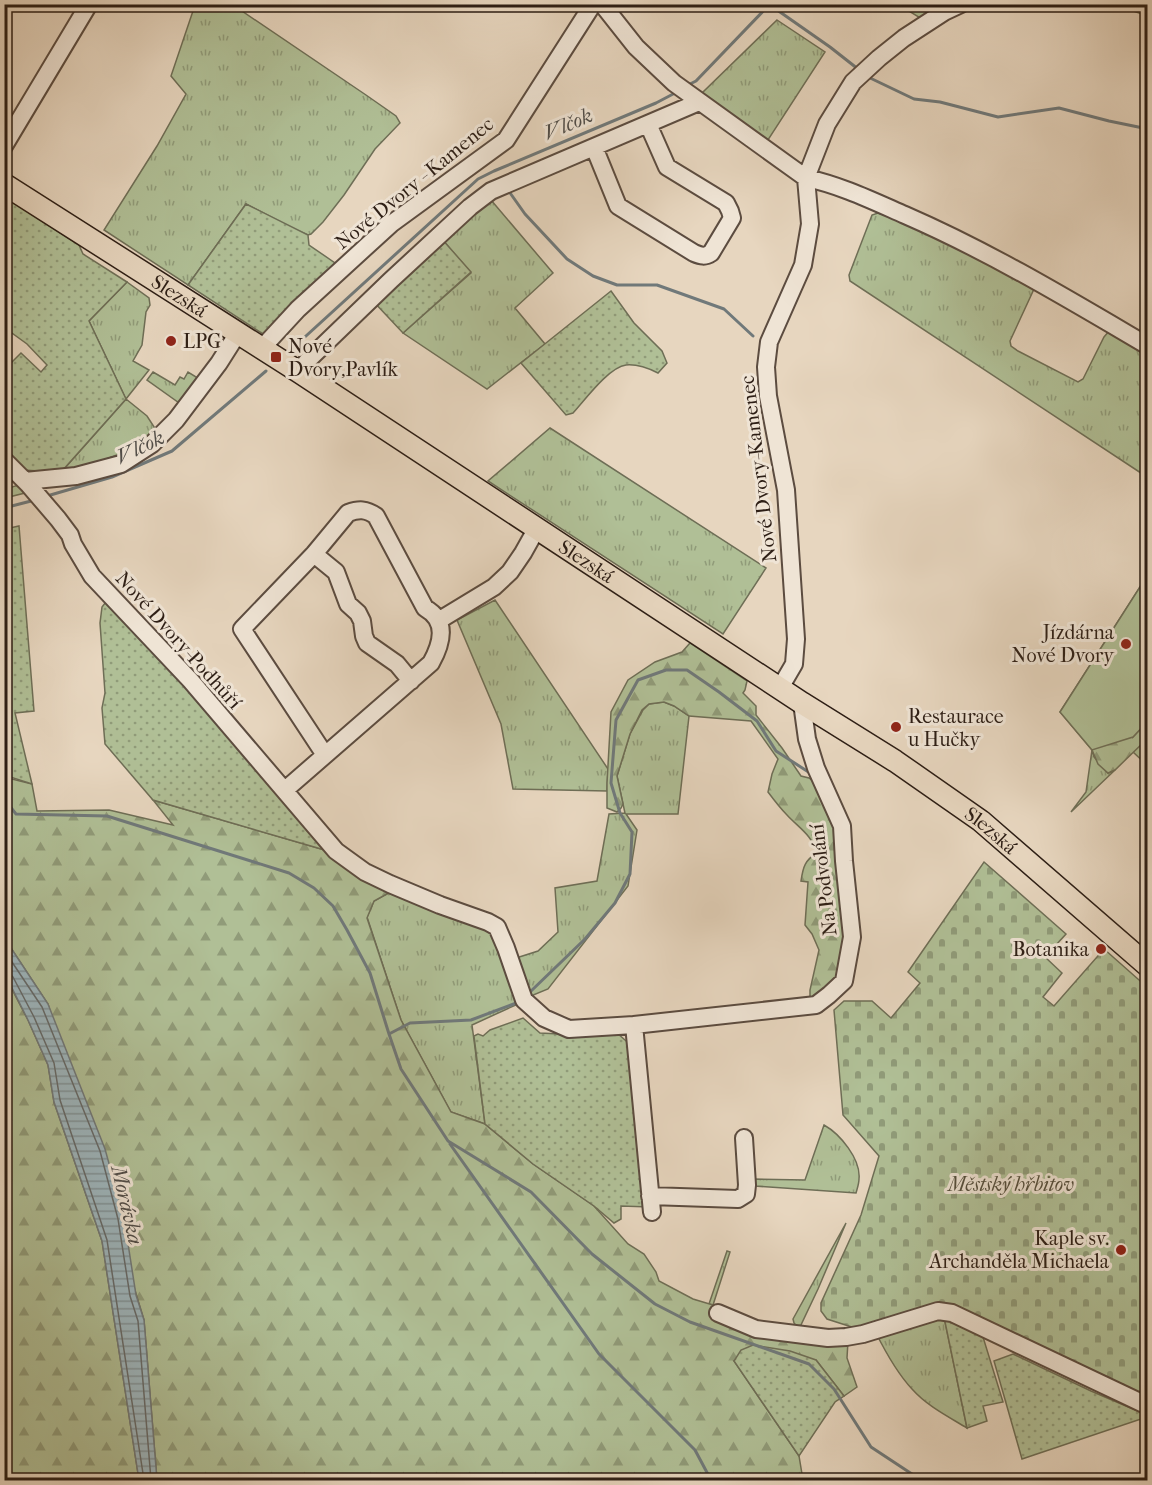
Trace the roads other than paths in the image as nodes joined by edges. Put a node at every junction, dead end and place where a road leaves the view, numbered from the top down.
1 (89, 4) edge
2 (593, 4) edge
3 (602, 4) edge
4 (961, 4) edge
5 (697, 101) junction
6 (648, 124) junction
7 (4, 146) edge
8 (594, 147) junction
9 (806, 178) junction
10 (4, 184) edge
11 (238, 333) junction
12 (1148, 346) edge
13 (262, 348) junction
14 (299, 372) junction
15 (4, 460) edge
16 (27, 482) junction
17 (537, 528) junction
18 (314, 554) junction
19 (438, 621) junction
20 (411, 681) junction
21 (780, 688) junction
22 (802, 703) junction
23 (325, 755) junction
24 (285, 790) junction
25 (1148, 966) edge
26 (634, 1025) junction
27 (744, 1138) dead end
28 (718, 1313) dead end
29 (1148, 1406) edge

1 - 7 street
2 - 13 street, Nové Dvory - Kamenec
3 - 5 street
4 - 9 street, Nové Dvory-Kamenec
5 - 6 street
5 - 9 street
6 - 8 street
6 - 8 street
8 - 14 street
9 - 12 street
9 - 21 street, Nové Dvory-Kamenec
10 - 11 main road, Slezská
11 - 13 main road, Slezská
11 - 16 street
13 - 14 main road, Slezská
14 - 17 main road, Slezská
15 - 16 street
16 - 24 street, Nové Dvory-Podhůří
17 - 19 street
17 - 21 main road, Slezská
18 - 19 street
18 - 20 street
18 - 23 street
19 - 20 street
20 - 23 street
21 - 22 main road, Slezská
22 - 25 main road, Slezská
22 - 26 street, Na Podvolání
23 - 24 street
24 - 26 street, Nové Dvory-Podhůří
26 - 27 street
28 - 29 street

